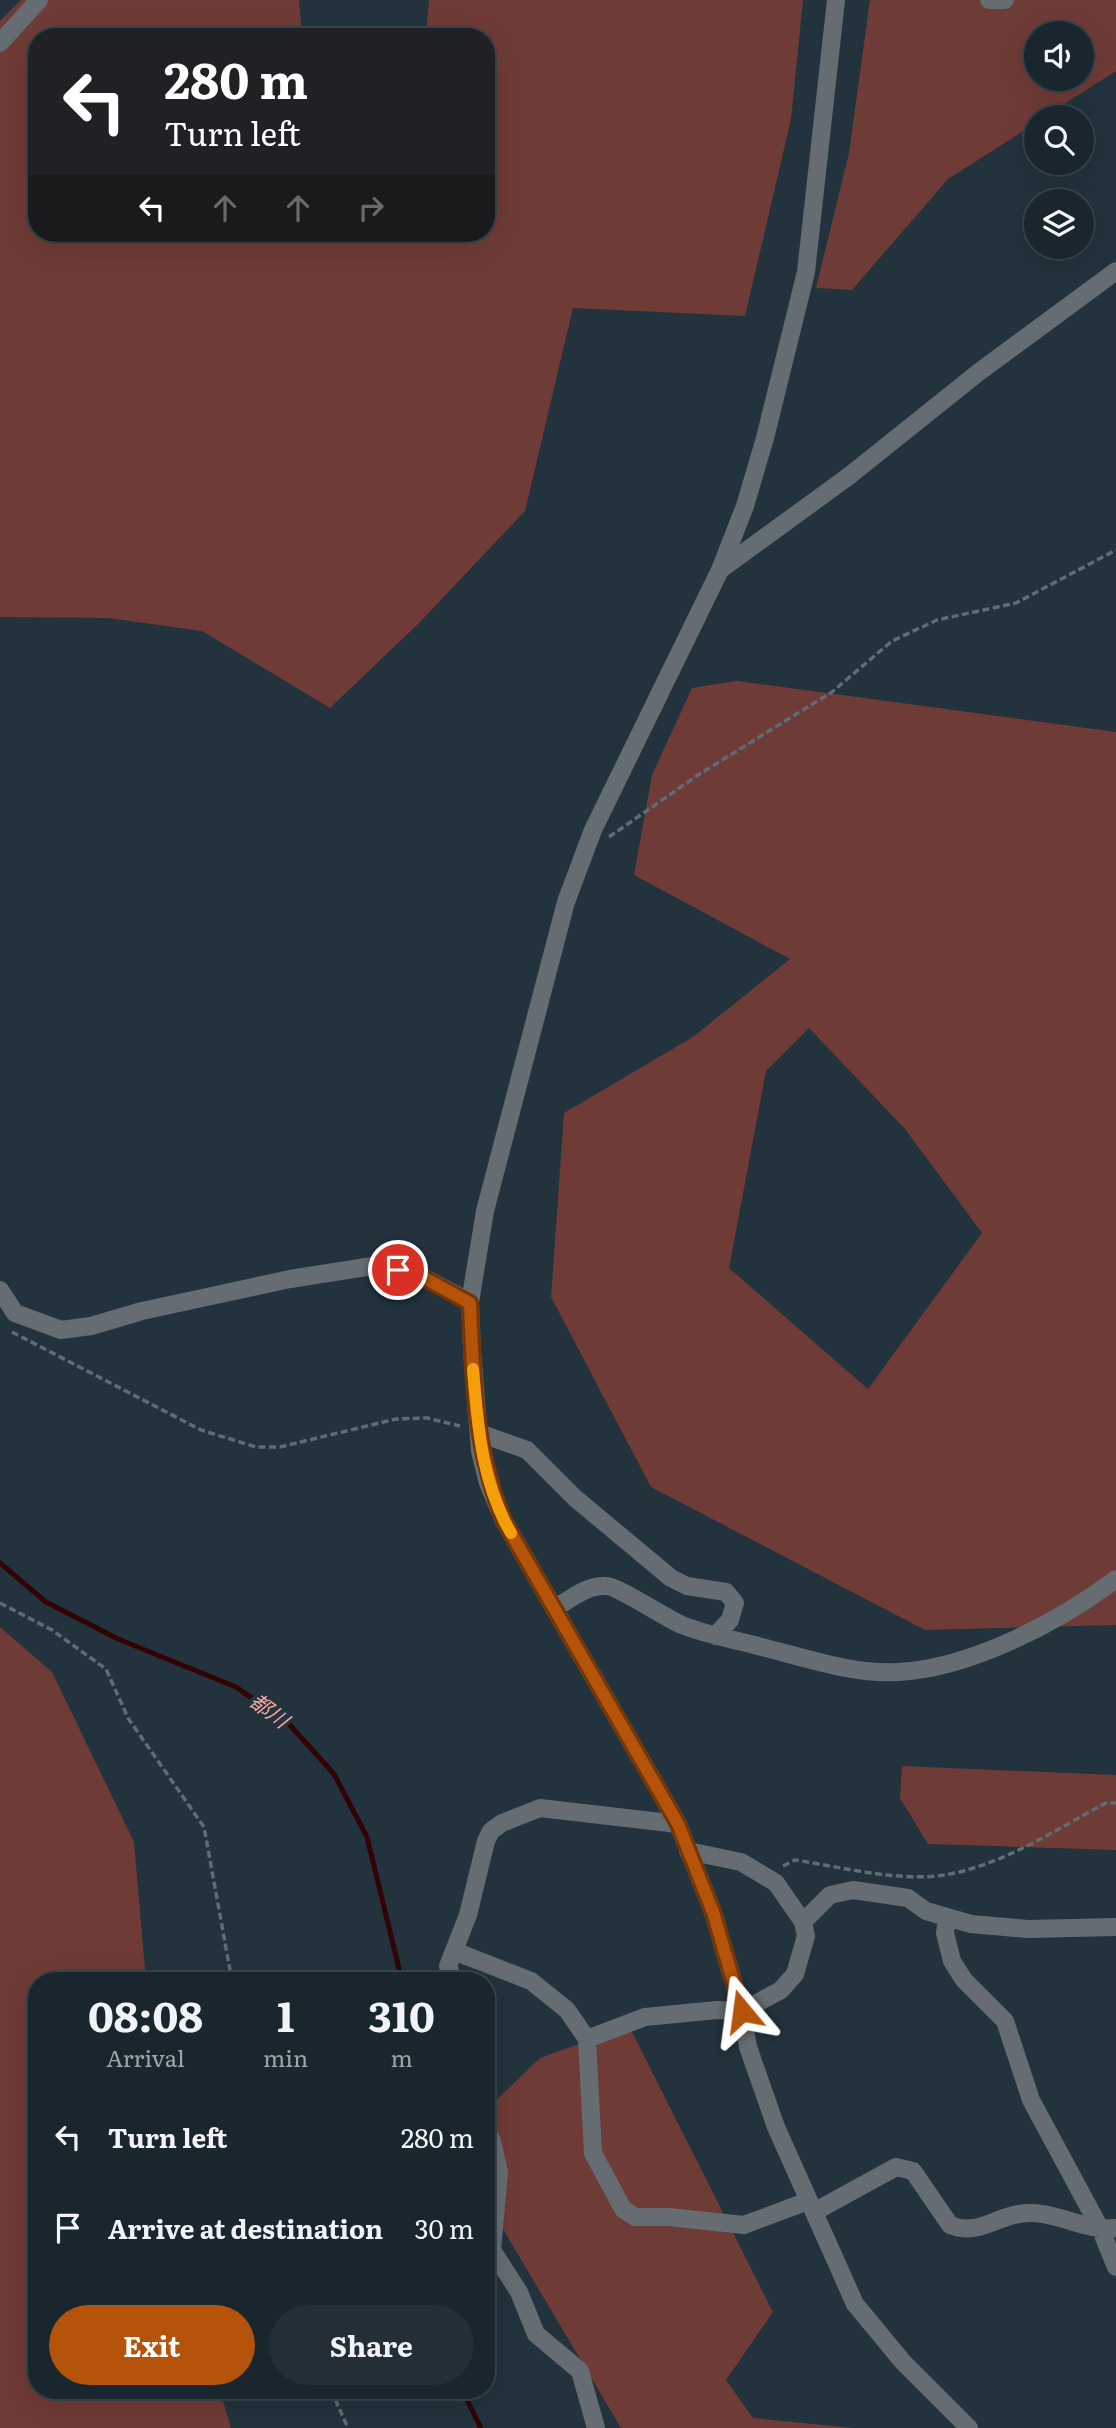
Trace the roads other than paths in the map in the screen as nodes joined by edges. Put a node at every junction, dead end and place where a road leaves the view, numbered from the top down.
1 (39, 0) edge
2 (836, 0) edge
3 (989, 0) edge
4 (1005, 0) edge
5 (0, 43) edge
6 (1116, 271) edge
7 (720, 570) junction
8 (0, 1290) edge
9 (470, 1303) junction
10 (479, 1433) junction
11 (1116, 1579) edge
12 (554, 1609) junction
13 (715, 1636) junction
14 (678, 1824) junction
15 (688, 1851) junction
16 (947, 1917) junction
17 (803, 1922) junction
18 (1116, 1927) edge
19 (454, 1951) junction
20 (450, 1972) edge
21 (742, 2011) junction
22 (587, 2039) junction
23 (495, 2154) edge
24 (811, 2207) junction
25 (495, 2217) edge
26 (1109, 2229) edge
27 (495, 2255) edge
28 (1116, 2267) edge
29 (596, 2428) edge
30 (969, 2428) edge

1 - 5 street
2 - 7 street
3 - 4 street
6 - 7 street
7 - 9 street
8 - 9 street
9 - 10 street
10 - 12 street
10 - 13 street
11 - 13 street
12 - 13 street
12 - 14 street
14 - 15 street
14 - 19 street
15 - 17 street
15 - 21 street
16 - 17 street
16 - 18 street
16 - 26 street
17 - 21 street
19 - 20 street
19 - 22 street
21 - 22 street
21 - 24 street
22 - 24 street
23 - 25 street
24 - 26 street
24 - 30 street
26 - 28 street
27 - 29 street

